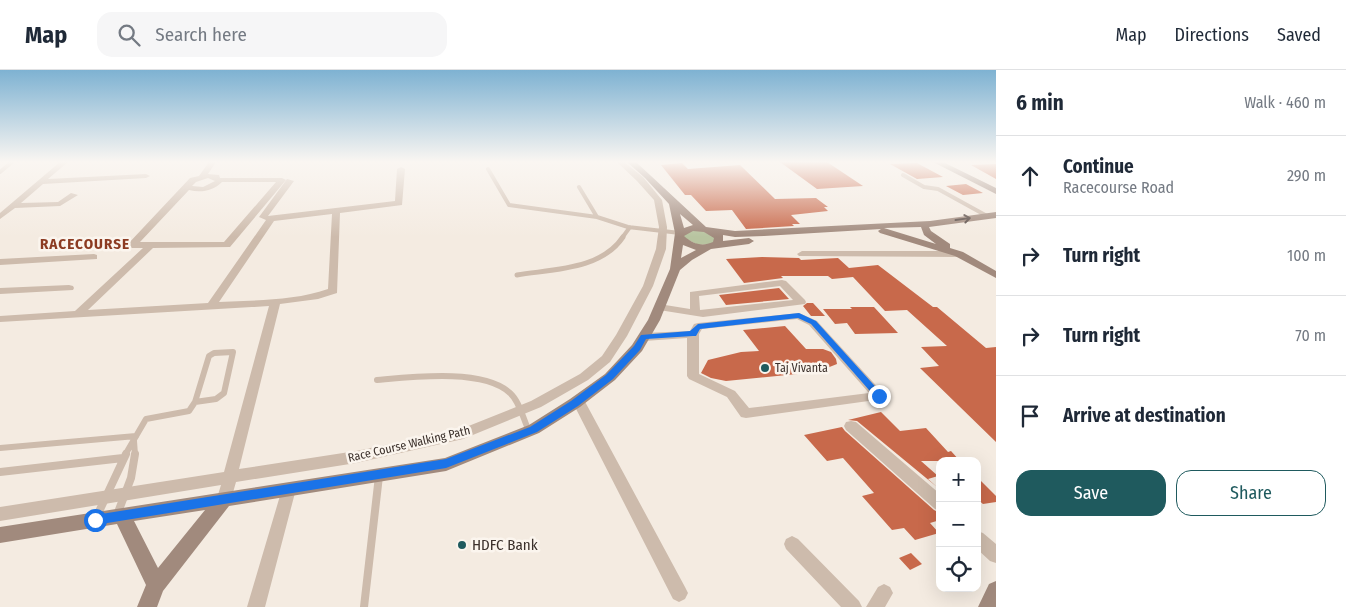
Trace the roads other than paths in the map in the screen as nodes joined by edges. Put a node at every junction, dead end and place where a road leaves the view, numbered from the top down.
1 (35, 187) edge
2 (188, 187) joint
3 (210, 187) edge
4 (276, 187) edge
5 (285, 187) edge
6 (400, 187) edge
7 (498, 187) edge
8 (580, 187) dead end
9 (647, 187) edge
10 (658, 187) edge
11 (922, 187) edge
12 (984, 187) edge
13 (74, 195) dead end
14 (996, 195) edge
15 (673, 203) junction
16 (14, 205) junction
17 (0, 206) edge
18 (336, 211) junction
19 (992, 215) edge
20 (0, 217) edge
21 (597, 217) junction
22 (271, 219) junction
23 (927, 226) junction
24 (630, 227) junction
25 (705, 229) junction
26 (894, 230) junction
27 (662, 231) junction
28 (883, 231) junction
29 (680, 235) junction
30 (151, 245) junction
31 (714, 246) junction
32 (802, 254) dead end
33 (959, 254) junction
34 (94, 257) dead end
35 (0, 262) edge
36 (675, 268) junction
37 (518, 275) dead end
38 (996, 275) edge
39 (69, 288) dead end
40 (0, 291) edge
41 (275, 302) junction
42 (211, 306) junction
43 (659, 307) junction
44 (697, 307) junction
45 (78, 314) junction
46 (0, 319) edge
47 (693, 334) junction
48 (644, 337) junction
49 (377, 380) dead end
50 (578, 401) junction
51 (195, 402) junction
52 (519, 411) junction
53 (851, 426) dead end
54 (529, 431) junction
55 (135, 439) junction
56 (0, 448) edge
57 (123, 458) junction
58 (0, 472) edge
59 (380, 474) junction
60 (230, 476) junction
61 (289, 488) junction
62 (125, 493) junction
63 (106, 496) junction
64 (225, 498) junction
65 (938, 502) edge
66 (0, 514) edge
67 (120, 516) junction
68 (95, 520) junction
69 (0, 535) edge
70 (981, 542) edge
71 (792, 544) dead end
72 (996, 555) edge
73 (156, 585) junction
74 (996, 591) edge
75 (679, 592) dead end
76 (147, 607) edge
77 (256, 607) edge
78 (364, 607) edge
79 (853, 607) edge
80 (988, 607) edge

1 - 16 street
2 - 3 street
2 - 30 street
4 - 30 street
5 - 22 street
6 - 18 street
7 - 21 lane
8 - 21 lane
9 - 27 street, Race Course Walking Path
10 - 15 street
11 - 19 lane
12 - 14 street
13 - 16 street
15 - 25 street
15 - 29 street
16 - 17 street
16 - 20 street
18 - 22 street
18 - 41 street
23 -> 19 street
21 - 24 lane
22 - 42 street
23 - 25 street
23 - 26 street
23 - 33 street
24 - 27 lane
24 - 37 lane
25 - 29 street
25 - 31 street
26 - 28 street
26 - 33 street
27 - 29 lane
27 - 52 street, Race Course Walking Path
28 - 31 street
28 - 33 street
29 - 31 street
29 - 36 street
30 - 45 street
31 - 36 street
32 - 33 street
33 - 38 street
34 - 35 street
36 - 43 street
39 - 40 street
41 - 42 street
41 - 60 street
42 - 45 street
43 - 44 street
43 - 48 street
44 - 44 street
45 - 46 street
47 - 47 street
47 - 48 street
48 - 50 street
49 - 52 lane
50 - 54 street
50 - 75 street
51 - 51 lane
51 - 55 lane
52 - 54 lane
52 - 60 street, Race Course Walking Path
53 - 65 street
54 - 59 street
55 - 56 lane
55 - 57 lane
55 - 62 lane
57 - 58 lane
57 - 63 lane
59 - 61 street
59 - 78 lane
60 - 62 street, Race Course Walking Path
60 - 64 street
61 - 64 street
61 - 77 street
62 - 63 street, Race Course Walking Path
62 - 67 lane
63 - 66 street, Race Course Walking Path
63 - 68 lane
64 - 67 street
64 - 73 street
67 - 68 street
67 - 73 street
68 - 69 street
70 - 72 street
71 - 79 street
73 - 76 street
74 - 80 street

